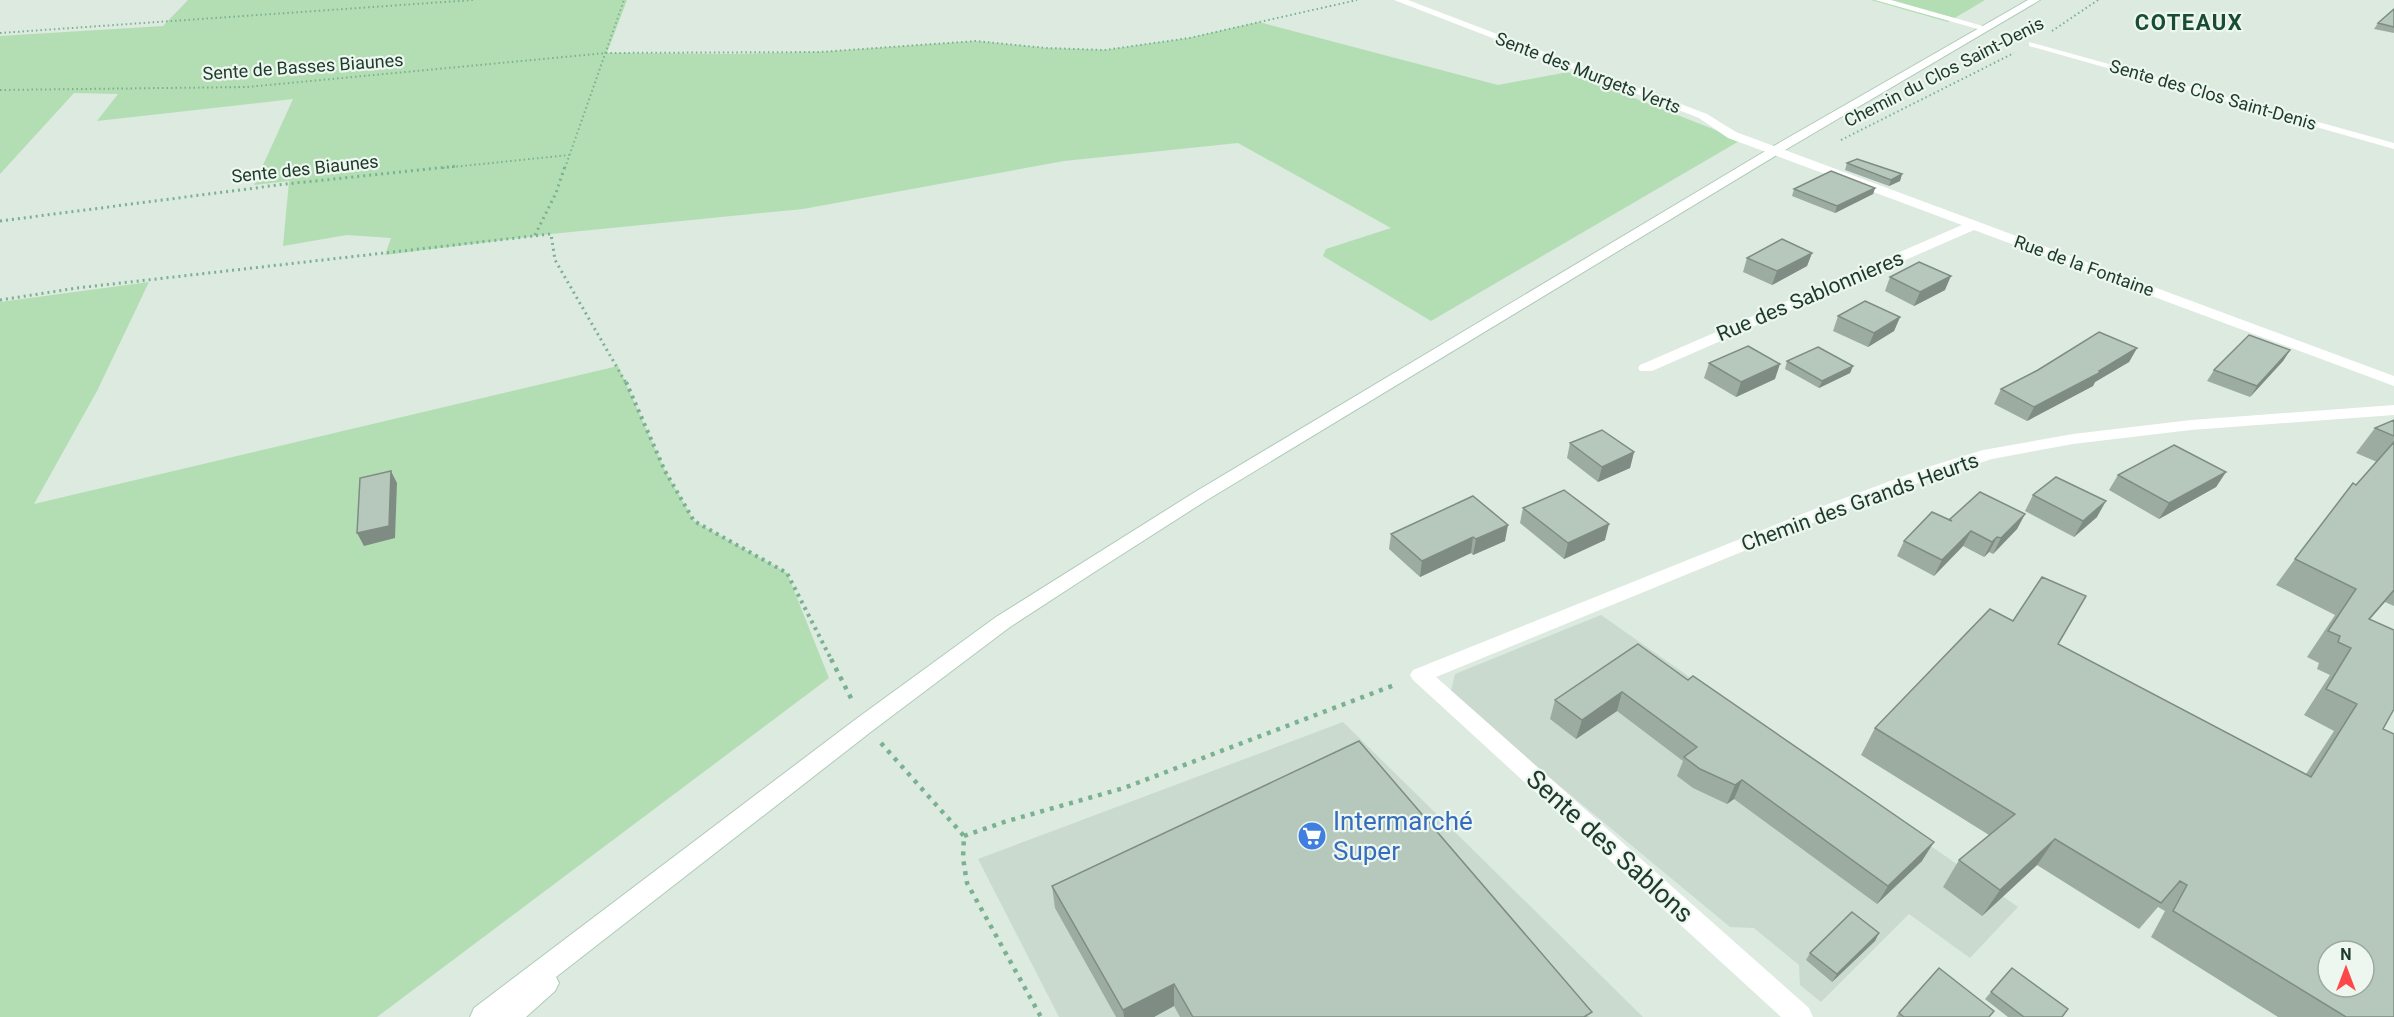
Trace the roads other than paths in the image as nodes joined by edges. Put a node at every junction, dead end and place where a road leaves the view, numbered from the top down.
1 (1399, 0) edge
2 (1880, 0) edge
3 (2035, 0) edge
4 (1985, 28) junction
5 (2032, 44) road end
6 (2394, 146) edge
7 (1776, 150) junction
8 (1974, 225) junction
9 (1646, 368) dead end
10 (2394, 381) edge
11 (2394, 410) edge
12 (1420, 675) joint
13 (663, 881) junction
14 (483, 1017) edge
15 (507, 1017) edge
16 (1800, 1017) edge

1 - 7 street, Sente des Murgets Verts
2 - 4 street
3 - 4 street
4 - 7 street
5 - 6 lane, Sente des Clos Saint-Denis
7 - 8 street, Rue de la Fontaine
7 - 13 street
8 - 9 street, Rue des Sablonnieres
8 - 10 street, Rue de la Fontaine
11 - 12 street, Chemin des Grands Heurts
12 - 16 street, Sente des Sablons
13 - 14 street
13 - 15 street

